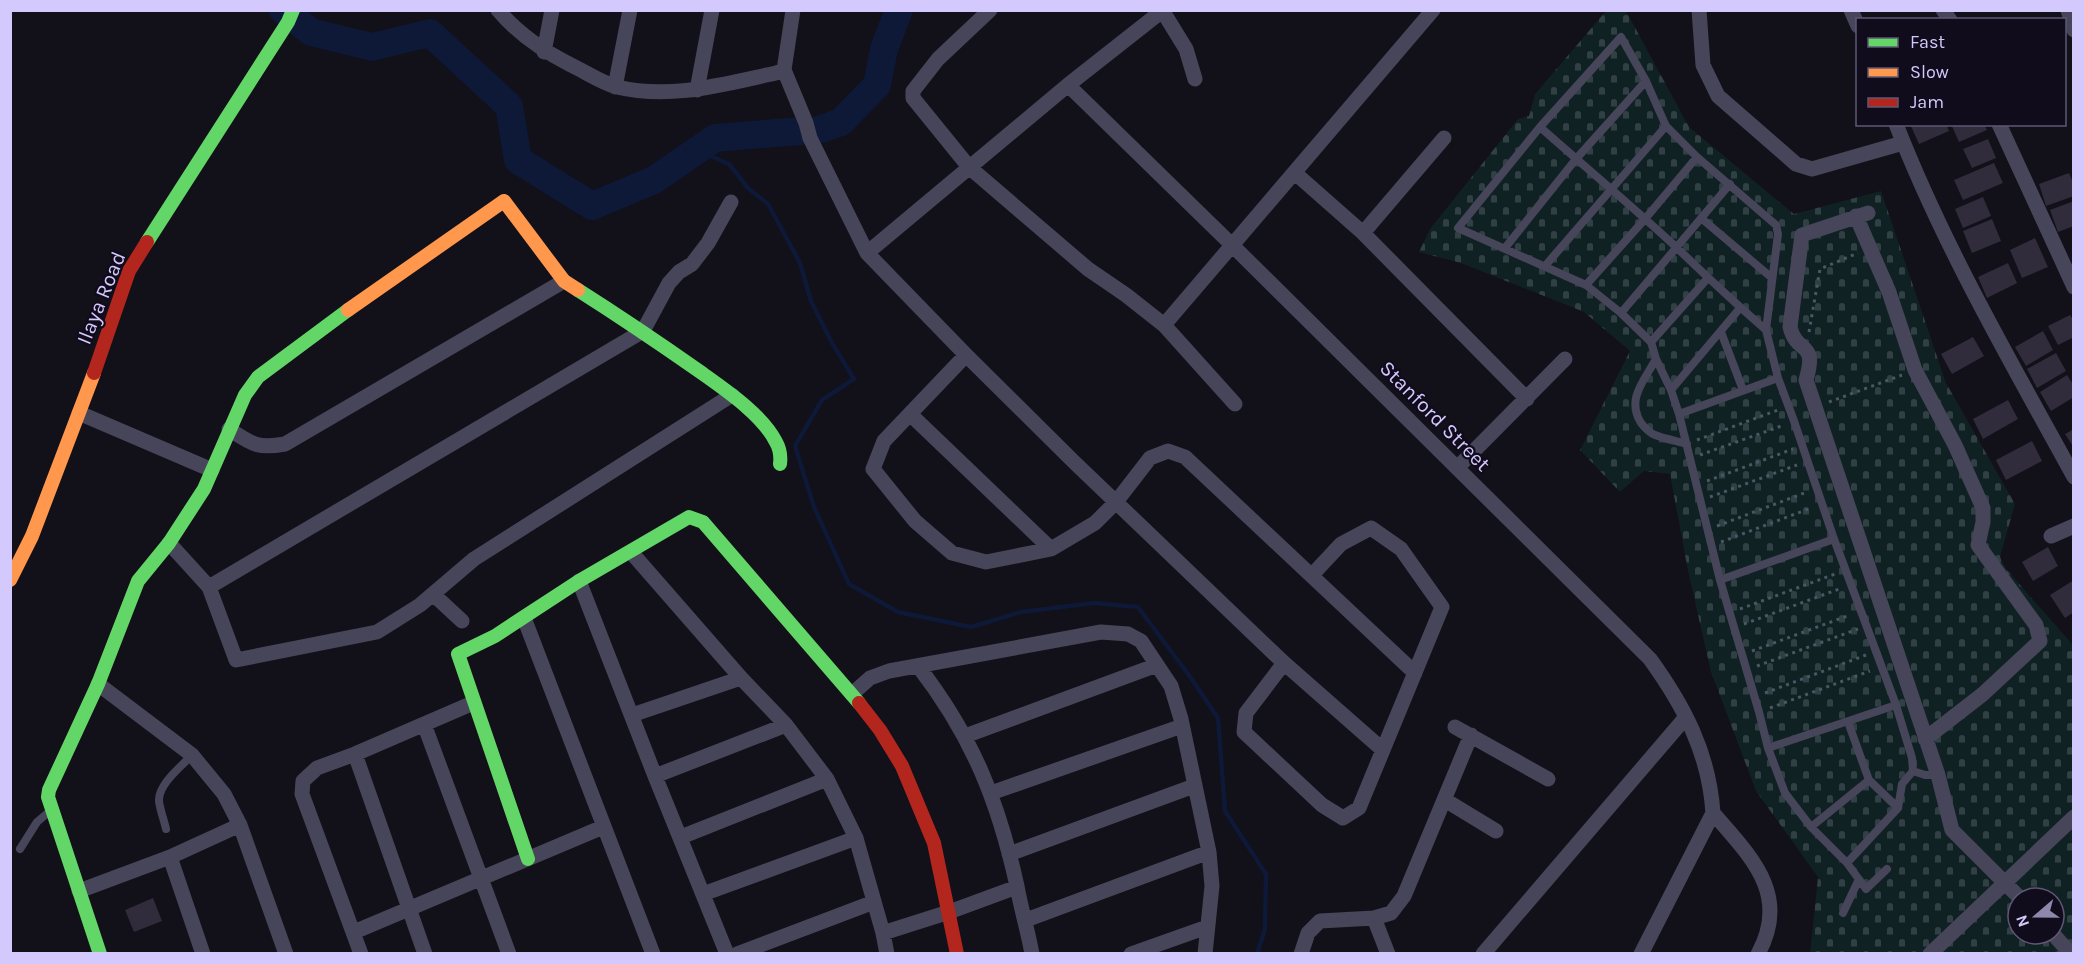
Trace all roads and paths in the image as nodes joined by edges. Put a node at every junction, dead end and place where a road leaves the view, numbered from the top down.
1 (498, 10) edge
2 (552, 10) edge
3 (630, 10) edge
4 (712, 10) edge
5 (793, 10) edge
6 (990, 10) edge
7 (1433, 10) edge
8 (1699, 10) edge
9 (2070, 13) edge
10 (290, 16) edge
11 (2073, 30) edge
12 (544, 52) junction
13 (784, 70) junction
14 (1194, 79) dead end
15 (1646, 81) junction
16 (1068, 85) junction
17 (615, 87) junction
18 (697, 90) junction
19 (1666, 126) junction
20 (1897, 126) edge
21 (2000, 126) edge
22 (1540, 127) junction
23 (1444, 138) dead end
24 (1903, 143) junction
25 (1697, 157) junction
26 (1576, 159) junction
27 (969, 167) junction
28 (1294, 173) junction
29 (1730, 184) junction
30 (1612, 190) junction
31 (731, 202) dead end
32 (1701, 218) junction
33 (1645, 219) junction
34 (1363, 233) junction
35 (1233, 246) junction
36 (1676, 247) junction
37 (1505, 248) junction
38 (1870, 248) junction
39 (867, 253) junction
40 (1545, 266) junction
41 (1773, 278) junction
42 (1707, 279) junction
43 (564, 281) junction
44 (1586, 285) junction
45 (2073, 287) edge
46 (1740, 308) junction
47 (1621, 313) junction
48 (1164, 325) junction
49 (1766, 330) junction
50 (643, 331) junction
51 (1721, 332) junction
52 (1652, 342) junction
53 (1806, 349) junction
54 (966, 355) junction
55 (1565, 359) dead end
56 (1656, 359) junction
57 (1914, 370) junction
58 (1779, 378) junction
59 (1671, 390) junction
60 (1743, 390) junction
61 (732, 395) junction
62 (1527, 399) junction
63 (1235, 404) dead end
64 (1788, 407) junction
65 (1816, 407) junction
66 (79, 412) junction
67 (910, 414) junction
68 (1679, 414) junction
69 (1794, 421) junction
70 (229, 429) junction
71 (1687, 444) junction
72 (1802, 446) junction
73 (1690, 459) junction
74 (1807, 461) junction
75 (780, 464) dead end
76 (1457, 468) junction
77 (212, 470) junction
78 (2073, 477) edge
79 (1696, 484) junction
80 (1817, 488) junction
81 (1700, 501) junction
82 (1116, 502) junction
83 (1822, 504) junction
84 (2073, 526) edge
85 (1707, 530) junction
86 (2051, 536) dead end
87 (1834, 539) junction
88 (169, 543) junction
89 (1711, 546) junction
90 (1051, 549) junction
91 (631, 552) junction
92 (1846, 570) junction
93 (1312, 575) junction
94 (10, 580) edge
95 (579, 580) junction
96 (1720, 580) junction
97 (1851, 585) junction
98 (209, 588) junction
99 (434, 595) junction
100 (1861, 611) junction
101 (1730, 613) junction
102 (524, 618) junction
103 (462, 621) dead end
104 (1866, 625) junction
105 (1734, 628) junction
106 (1876, 651) junction
107 (1742, 654) junction
108 (1284, 663) junction
109 (1157, 665) junction
110 (918, 666) junction
111 (1882, 667) junction
112 (1747, 669) junction
113 (1415, 673) junction
114 (741, 678) junction
115 (98, 684) junction
116 (852, 694) junction
117 (1755, 696) junction
118 (473, 703) junction
119 (1896, 705) junction
120 (1760, 712) junction
121 (632, 715) junction
122 (1686, 717) junction
123 (1848, 722) junction
124 (424, 724) junction
125 (786, 725) junction
126 (1182, 726) junction
127 (1455, 727) dead end
128 (1471, 735) junction
129 (965, 736) junction
130 (1925, 739) junction
131 (1768, 748) junction
132 (1383, 750) junction
133 (355, 754) junction
134 (192, 755) junction
135 (1913, 771) junction
136 (1938, 775) junction
137 (655, 776) junction
138 (826, 779) junction
139 (1548, 779) dead end
140 (1869, 780) junction
141 (1194, 786) junction
142 (991, 793) junction
143 (1445, 800) junction
144 (1898, 808) junction
145 (52, 810) junction
146 (1713, 813) junction
147 (2073, 817) edge
148 (240, 825) junction
149 (603, 827) junction
150 (1811, 827) junction
151 (166, 829) dead end
152 (1496, 831) dead end
153 (681, 837) junction
154 (856, 838) junction
155 (20, 849) dead end
156 (1209, 852) junction
157 (1009, 854) junction
158 (170, 857) junction
159 (528, 859) junction
160 (1847, 863) junction
161 (1887, 869) dead end
162 (480, 879) junction
163 (1858, 879) junction
164 (2006, 882) junction
165 (2010, 886) edge
166 (1017, 887) junction
167 (79, 891) junction
168 (703, 894) junction
169 (874, 902) junction
170 (409, 909) junction
171 (949, 912) junction
172 (1843, 914) dead end
173 (1374, 918) junction
174 (1026, 920) junction
175 (1207, 927) junction
176 (354, 932) junction
177 (883, 933) junction
178 (100, 954) edge
179 (203, 954) edge
180 (286, 954) edge
181 (362, 954) edge
182 (425, 954) edge
183 (509, 954) edge
184 (653, 954) edge
185 (727, 954) edge
186 (737, 954) edge
187 (887, 954) edge
188 (957, 954) edge
189 (1032, 954) edge
190 (1131, 954) edge
191 (1205, 954) edge
192 (1301, 954) edge
193 (1388, 954) edge
194 (1483, 954) edge
195 (1641, 954) edge
196 (1758, 954) edge
197 (1930, 954) edge

1 - 12 street
2 - 12 street
3 - 17 street
4 - 18 street
5 - 13 street
6 - 27 street
7 - 28 street
8 - 24 street
9 - 11 street
10 - 66 street, Ilaya Road
12 - 17 street
13 - 18 street
13 - 39 street
14 - 16 street
15 - 19 lane
15 - 22 lane
15 - 26 lane
16 - 27 street
16 - 35 street, Stanford Street
17 - 18 street
19 - 25 lane
19 - 30 lane
20 - 24 street
21 - 45 street
22 - 26 lane
22 - 37 lane
23 - 34 street
24 - 78 street
25 - 29 lane
25 - 33 lane
26 - 30 lane
26 - 37 lane
27 - 39 street
27 - 48 street
28 - 34 street
28 - 35 street
29 - 32 lane
29 - 41 lane
30 - 33 lane
30 - 40 lane
31 - 50 street
32 - 36 lane
32 - 41 lane
33 - 36 lane
33 - 44 lane
34 - 62 street
35 - 48 street
35 - 76 street, Stanford Street
36 - 42 lane
36 - 47 lane
37 - 40 lane
38 - 53 path
38 - 53 street
38 - 57 street
39 - 54 street
40 - 44 lane
41 - 49 lane
42 - 46 lane
42 - 52 lane
43 - 50 street
43 - 70 street
43 - 70 street
44 - 47 lane
46 - 49 lane
46 - 51 lane
47 - 52 lane
48 - 63 street
49 - 58 lane
50 - 61 street
50 - 98 street
51 - 59 lane
51 - 60 lane
52 - 56 lane
53 - 65 street
54 - 67 street
54 - 82 street
55 - 62 street
56 - 59 lane
56 - 71 lane
57 - 65 path
57 - 130 street
58 - 60 lane
58 - 64 lane
59 - 68 lane
60 - 68 lane
61 - 75 street
61 - 99 street
62 - 76 street
64 - 69 lane
64 - 71 path
65 - 130 street
66 - 77 street
66 - 94 street, Ilaya Road
67 - 90 street
67 - 90 street
68 - 71 lane
69 - 72 lane
69 - 73 path
70 - 77 street
71 - 73 lane
72 - 74 lane
72 - 79 path
73 - 79 lane
74 - 80 lane
74 - 81 path
76 - 122 street, Stanford Street
77 - 88 street
79 - 81 lane
80 - 83 lane
80 - 85 path
81 - 85 lane
82 - 90 street
82 - 93 street
82 - 108 street
83 - 87 lane
83 - 89 path
84 - 86 street
85 - 89 lane
87 - 92 lane
87 - 96 lane
88 - 98 street
88 - 115 street
89 - 96 lane
91 - 95 street
91 - 114 street
91 - 116 street
92 - 97 lane
92 - 101 path
93 - 113 street
93 - 113 street
95 - 102 street
95 - 121 street
96 - 101 lane
97 - 100 lane
97 - 105 path
98 - 99 street
99 - 103 street
100 - 104 lane
100 - 107 path
101 - 105 lane
102 - 118 street
102 - 149 street
104 - 106 lane
104 - 112 path
105 - 107 lane
106 - 111 lane
106 - 117 path
107 - 112 lane
108 - 132 street
108 - 132 street
109 - 110 street
109 - 126 street
109 - 129 street
110 - 116 street
110 - 129 street
111 - 119 lane
111 - 120 path
112 - 117 lane
113 - 132 street
114 - 121 street
114 - 125 street
115 - 134 street
115 - 145 street
116 - 171 street
117 - 120 lane
118 - 124 street
118 - 159 street
119 - 123 lane
119 - 135 lane
120 - 131 lane
121 - 137 street
122 - 146 street, Stanford Street
122 - 194 street
123 - 131 lane
123 - 140 lane
124 - 133 street
124 - 162 street
125 - 137 street
125 - 138 street
126 - 141 street
126 - 142 street
127 - 128 street
128 - 139 street
128 - 143 street
129 - 142 street
130 - 136 street
131 - 150 lane
133 - 170 street
133 - 176 street
134 - 148 street
134 - 151 lane
135 - 136 lane
135 - 144 lane
136 - 164 street
137 - 153 street
138 - 153 street
138 - 154 street
140 - 144 lane
140 - 150 lane
141 - 156 street
141 - 157 street
142 - 157 street
143 - 152 street
143 - 173 street
144 - 160 lane
145 - 155 lane
145 - 167 street
146 - 195 street
146 - 196 street
147 - 164 street
148 - 158 street
148 - 180 street
149 - 159 street
149 - 184 street
150 - 160 lane
153 - 168 street
154 - 168 street
154 - 169 street
156 - 174 street
156 - 175 street
157 - 166 street
158 - 167 street
158 - 179 street
159 - 162 street
160 - 163 lane
161 - 163 lane
162 - 170 street
162 - 183 street
163 - 172 lane
164 - 165 street
164 - 197 street
166 - 171 street
166 - 174 street
167 - 178 street
168 - 185 street
169 - 177 street
169 - 186 street
170 - 176 street
170 - 182 street
171 - 177 street
171 - 188 street
173 - 192 street
173 - 193 street
174 - 189 street
175 - 190 street
175 - 191 street
176 - 181 street
177 - 187 street

